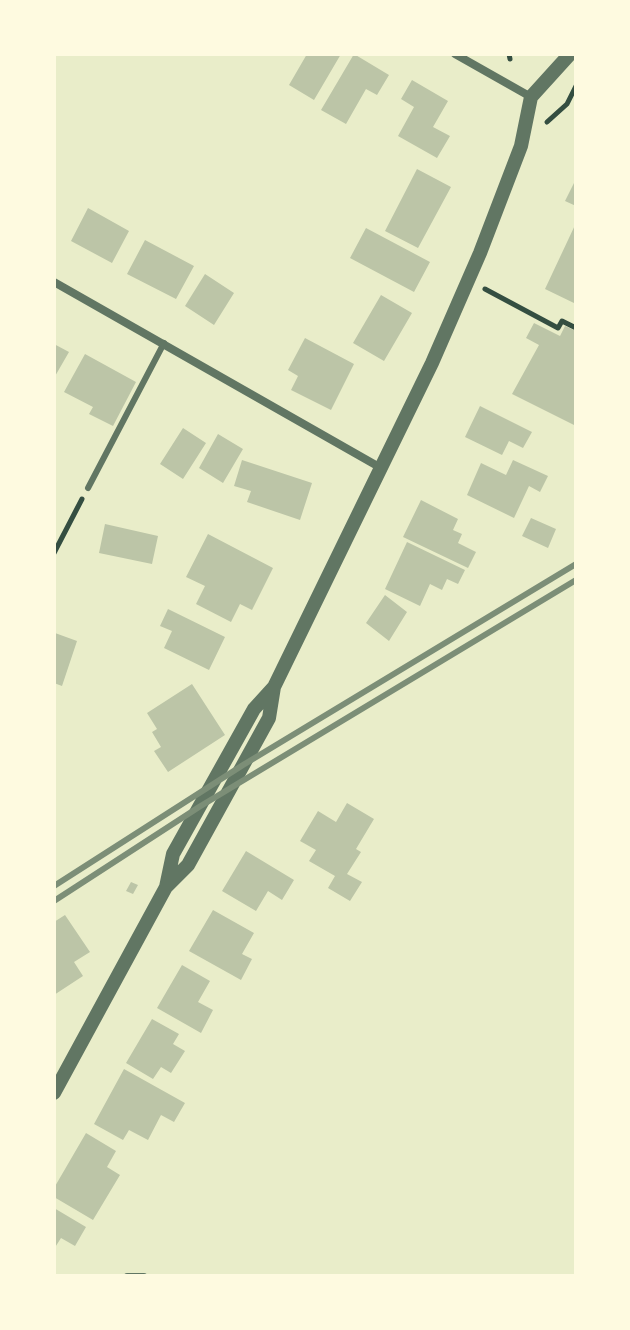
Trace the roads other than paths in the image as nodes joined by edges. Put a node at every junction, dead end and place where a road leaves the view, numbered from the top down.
1 (455, 54) edge
2 (570, 54) edge
3 (531, 97) junction
4 (54, 282) edge
5 (164, 343) junction
6 (381, 468) junction
7 (88, 488) road end
8 (54, 1093) edge
9 (127, 1276) edge
10 (144, 1276) edge

1 - 3 street
2 - 3 street
3 - 6 street
4 - 5 street
5 - 6 street
5 - 7 lane
6 - 8 street
9 - 10 lane

